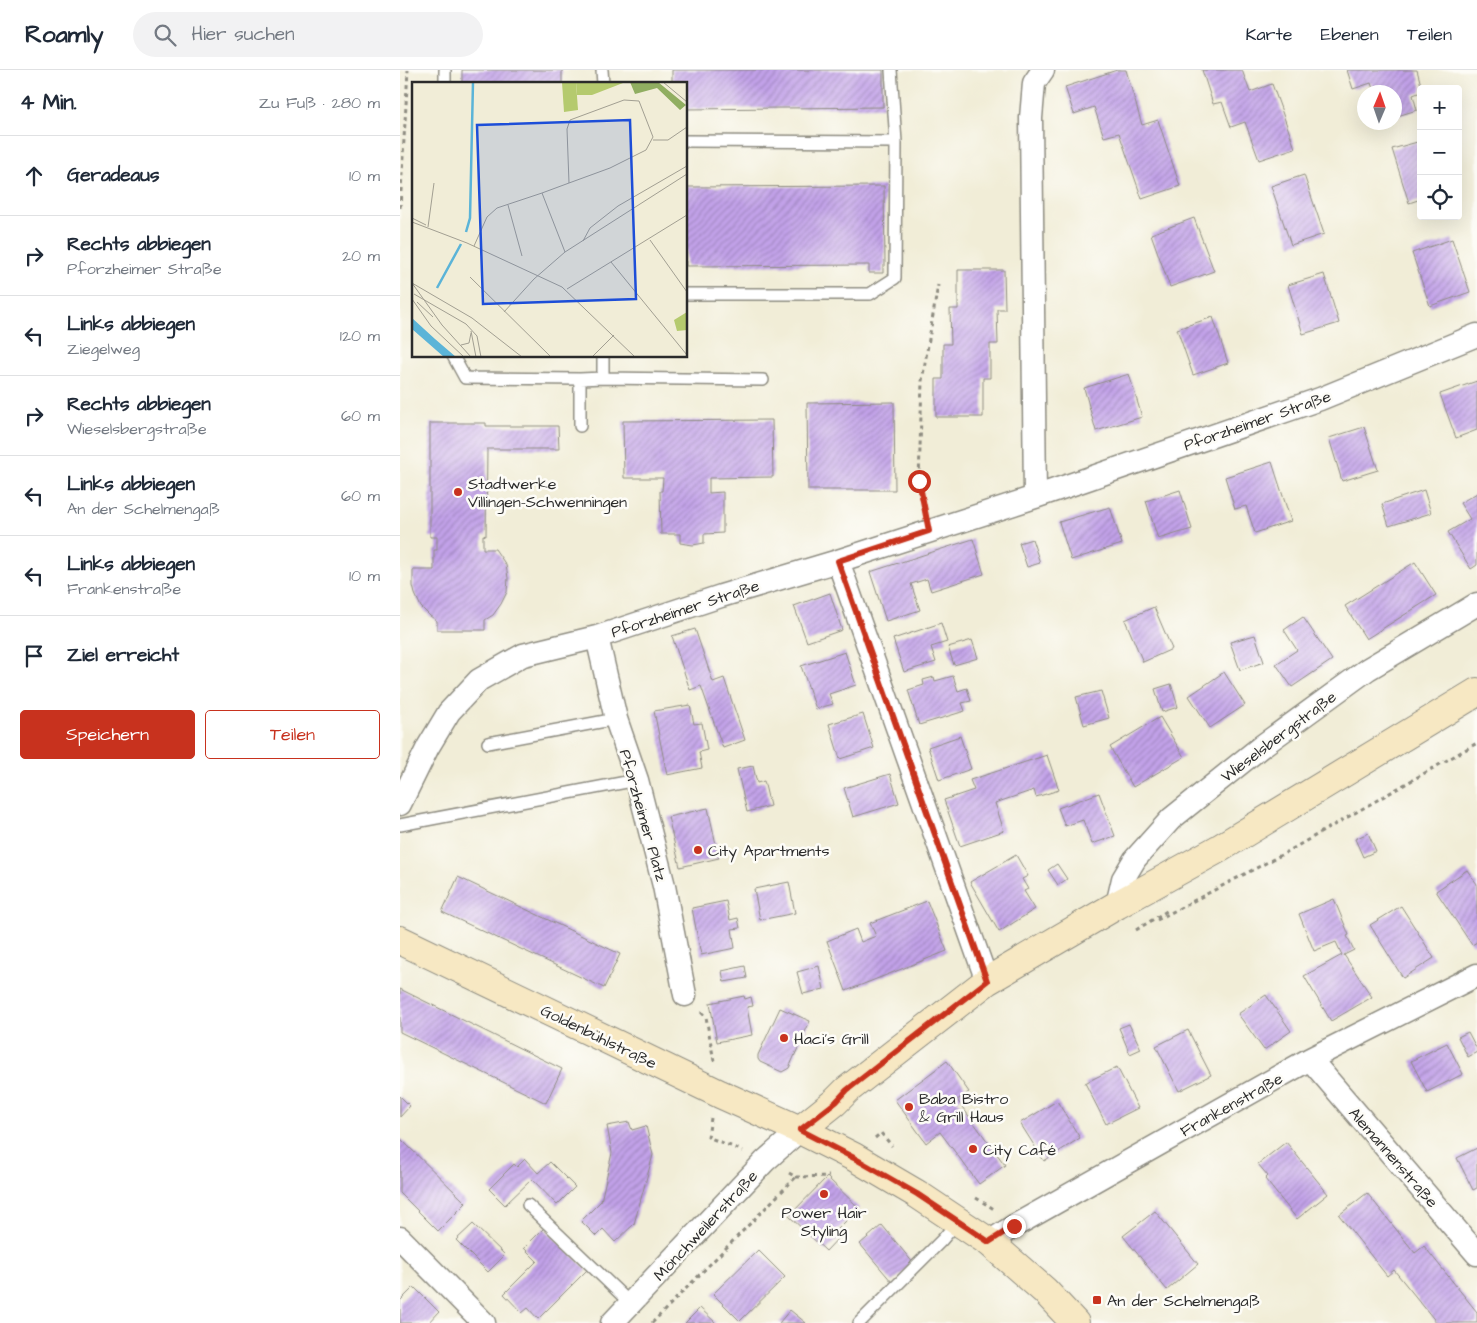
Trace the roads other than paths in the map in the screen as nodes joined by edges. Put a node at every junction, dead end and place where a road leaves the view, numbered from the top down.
1 (891, 70) edge
2 (1043, 70) edge
3 (688, 141) edge
4 (896, 142) junction
5 (688, 294) edge
6 (1477, 334) edge
7 (454, 358) edge
8 (603, 358) edge
9 (603, 378) junction
10 (580, 379) junction
11 (763, 380) dead end
12 (580, 426) dead end
13 (1035, 497) junction
14 (838, 561) junction
15 (1477, 604) edge
16 (597, 637) junction
17 (1477, 692) edge
18 (616, 719) junction
19 (488, 743) dead end
20 (637, 780) junction
21 (400, 804) edge
22 (400, 825) edge
23 (1117, 905) junction
24 (400, 940) edge
25 (1477, 975) edge
26 (987, 981) junction
27 (686, 995) road end
28 (1310, 1059) junction
29 (800, 1130) junction
30 (528, 1205) dead end
31 (958, 1221) junction
32 (400, 1238) edge
33 (989, 1242) junction
34 (1477, 1254) edge
35 (631, 1304) junction
36 (484, 1323) edge
37 (612, 1323) edge
38 (859, 1323) edge
39 (1075, 1323) edge

1 - 4 lane
2 - 13 street
3 - 4 lane
4 - 5 lane
6 - 13 street, Pforzheimer Straße
7 - 10 lane
8 - 9 lane
9 - 10 lane
9 - 11 lane
10 - 12 lane
13 - 14 street, Pforzheimer Straße
14 - 16 street, Pforzheimer Straße
14 - 26 street
15 - 23 street, Wieselsbergstraße
16 - 18 street, Pforzheimer Platz
16 - 21 street, Pforzheimer Straße
17 - 23 street
18 - 19 lane
18 - 20 street, Pforzheimer Platz
20 - 22 lane
20 - 27 street, Pforzheimer Platz
23 - 26 street
24 - 29 street, Goldenbühlstraße
25 - 28 street, Frankenstraße
26 - 29 street
28 - 33 street, Frankenstraße
28 - 34 street, Alemannenstraße
29 - 31 street
29 - 35 street, Mönchweilerstraße
30 - 35 lane
31 - 33 street
31 - 38 lane
32 - 36 street
33 - 39 street
35 - 37 street, Mönchweilerstraße

